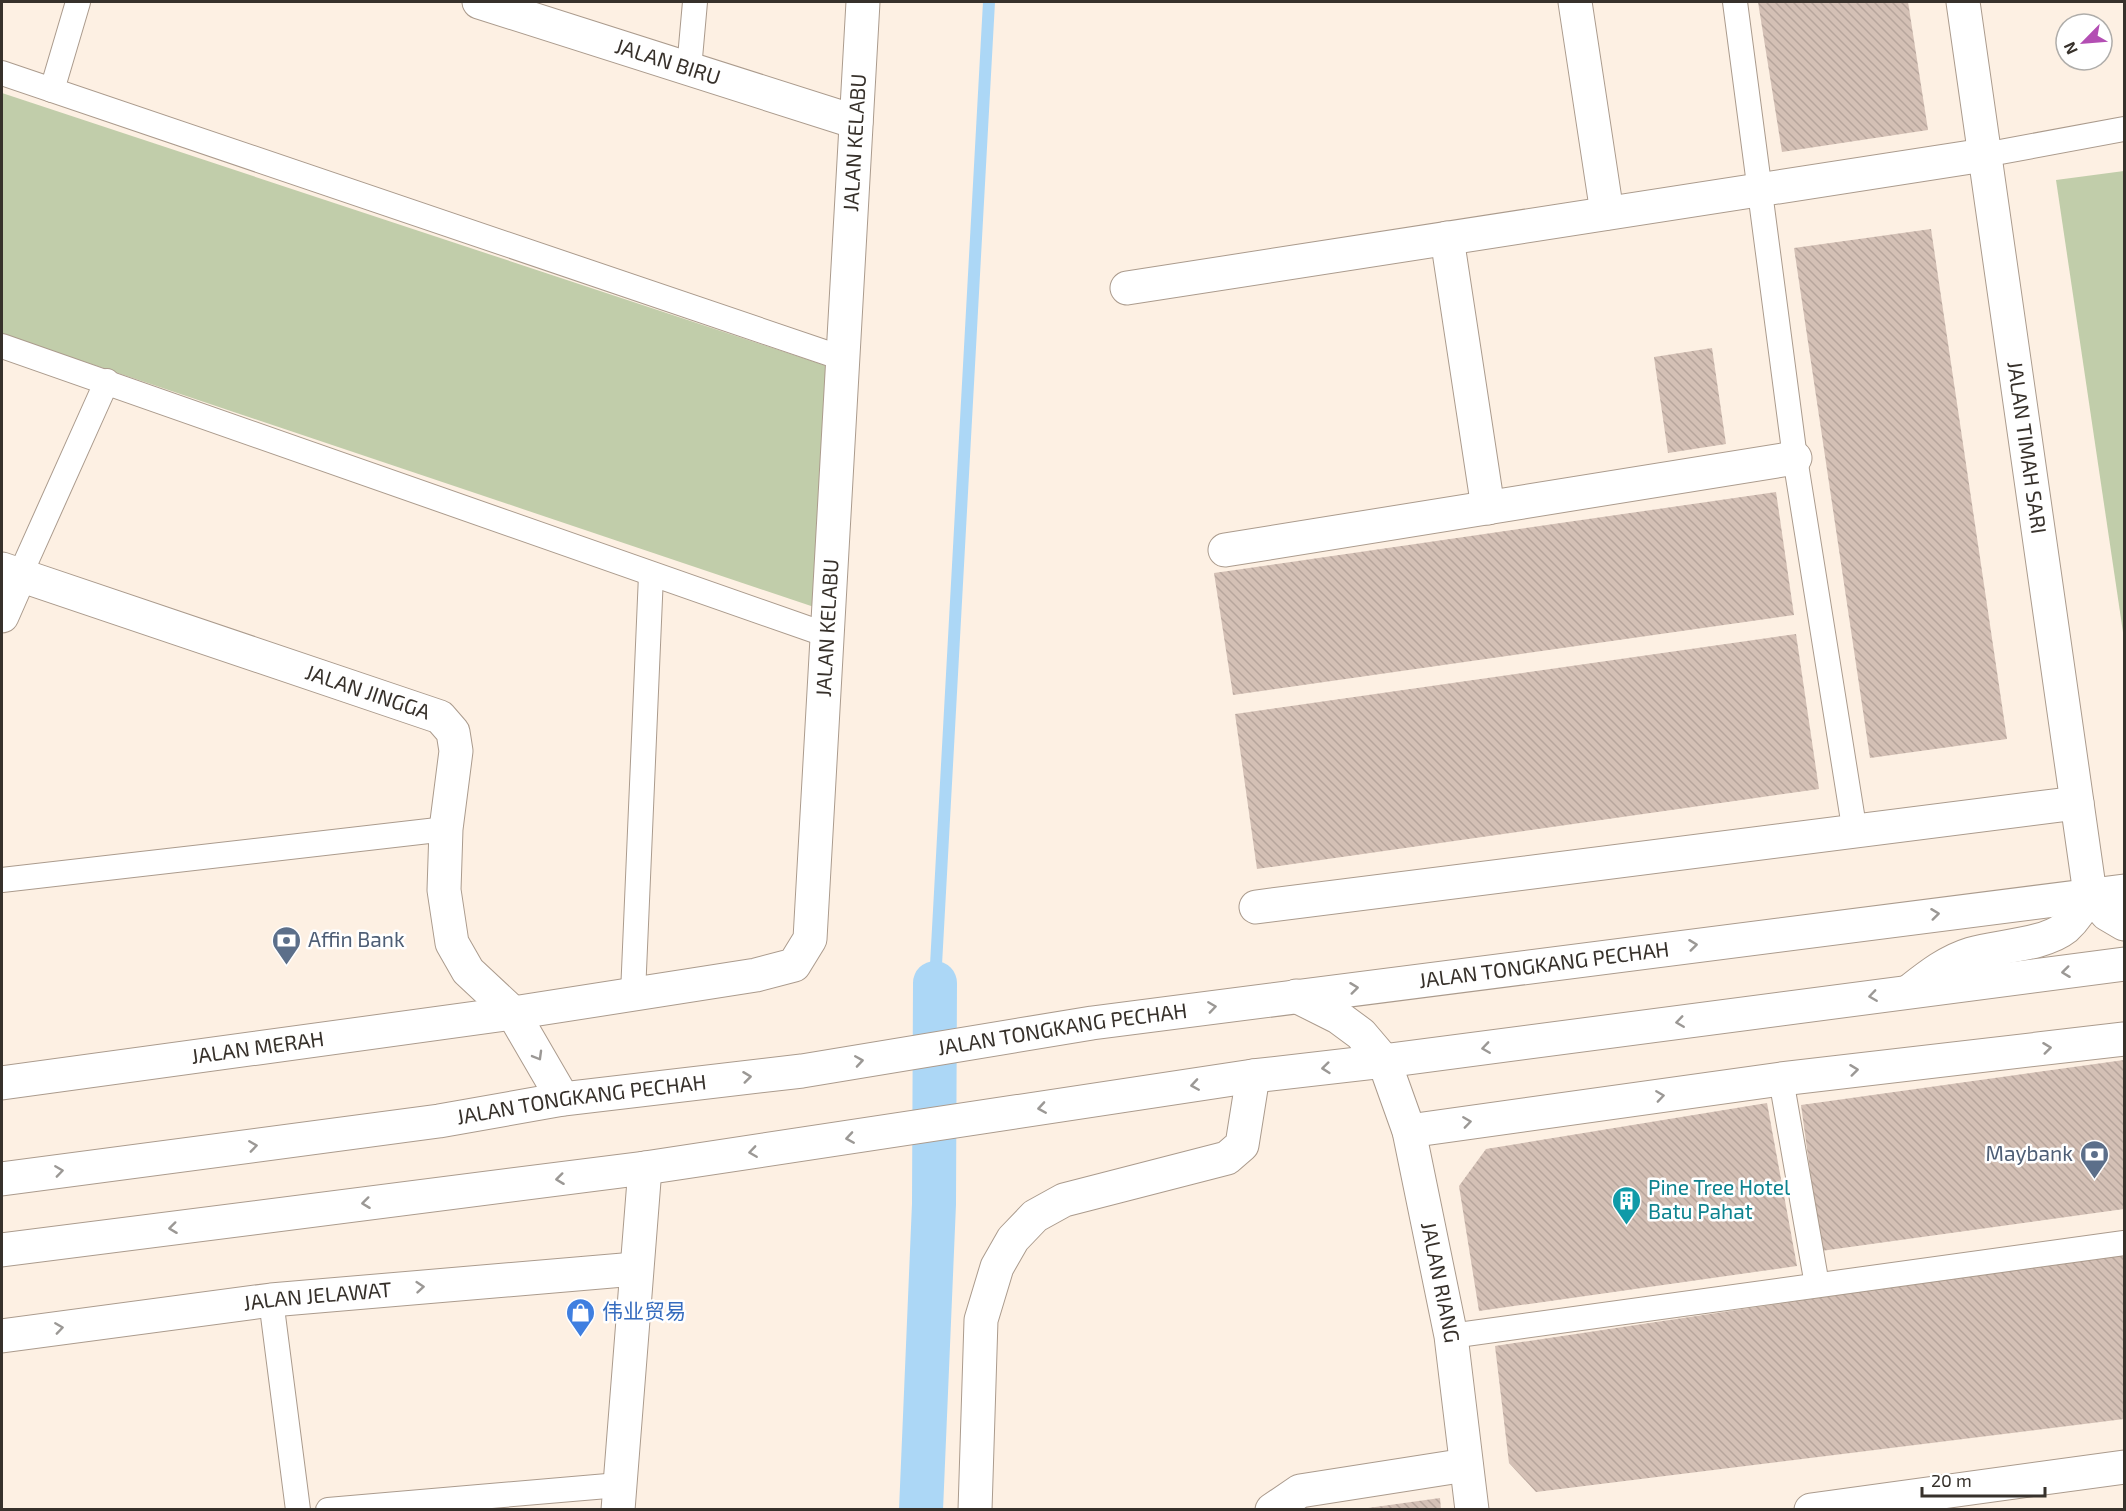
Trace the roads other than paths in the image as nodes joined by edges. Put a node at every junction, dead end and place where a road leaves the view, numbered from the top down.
1 (78, 2) edge
2 (695, 2) edge
3 (863, 2) edge
4 (1575, 2) edge
5 (1735, 2) edge
6 (1963, 2) edge
7 (495, 4) edge
8 (689, 69) junction
9 (2, 73) edge
10 (52, 90) junction
11 (856, 122) junction
12 (2124, 129) edge
13 (1984, 155) junction
14 (1760, 190) junction
15 (1607, 213) junction
16 (1447, 238) junction
17 (1127, 288) dead end
18 (2, 346) edge
19 (842, 358) junction
20 (107, 381) junction
21 (1795, 458) junction
22 (1488, 507) junction
23 (1225, 550) dead end
24 (11, 572) edge
25 (651, 576) junction
26 (2, 616) edge
27 (827, 635) junction
28 (2077, 803) junction
29 (446, 829) junction
30 (1856, 833) junction
31 (2, 880) edge
32 (2124, 891) edge
33 (2090, 894) junction
34 (1256, 907) dead end
35 (2124, 924) edge
36 (2124, 964) edge
37 (1910, 991) junction
38 (633, 994) junction
39 (1296, 996) junction
40 (513, 1013) junction
41 (2124, 1040) edge
42 (1384, 1061) junction
43 (1253, 1076) junction
44 (1781, 1079) junction
45 (2, 1083) edge
46 (563, 1099) junction
47 (1409, 1131) junction
48 (645, 1168) junction
49 (2, 1179) edge
50 (2124, 1243) edge
51 (2, 1250) edge
52 (635, 1269) junction
53 (1817, 1285) junction
54 (271, 1300) junction
55 (2, 1336) edge
56 (1451, 1336) junction
57 (1466, 1465) junction
58 (2124, 1467) edge
59 (618, 1497) edge
60 (1911, 1502) edge
61 (298, 1509) edge
62 (328, 1509) edge
63 (975, 1509) edge
64 (1272, 1509) edge
65 (1472, 1509) edge
66 (1810, 1509) edge

1 - 10 lane
2 - 8 lane
3 - 11 street, JALAN KELABU
4 - 15 street
5 - 14 lane
6 - 13 street, JALAN TIMAH SARI
7 - 8 street, JALAN BIRU
8 - 11 street, JALAN BIRU
9 - 10 lane
10 - 19 lane
11 - 19 street, JALAN KELABU
12 - 13 lane
13 - 14 street
13 - 28 street, JALAN TIMAH SARI
14 - 15 street
14 - 21 lane
15 - 16 street
16 - 17 street
16 - 22 street
18 - 20 lane
19 - 27 street, JALAN KELABU
20 - 24 lane
20 - 25 lane
21 - 22 street
21 - 30 lane
22 - 23 street
24 - 26 street
24 - 29 street, JALAN JINGGA
25 - 27 lane
25 - 38 lane
27 - 38 street, JALAN KELABU
28 - 30 street
28 - 33 street, JALAN TIMAH SARI
29 - 31 lane
29 - 40 street, JALAN JINGGA
30 - 34 street
32 - 33 street, JALAN TONGKANG PECHAH
33 - 35 street
33 - 37 street
39 -> 33 street, JALAN TONGKANG PECHAH
36 -> 37 street
37 -> 42 street
38 - 40 street, JALAN KELABU
39 - 42 street
46 -> 39 street, JALAN TONGKANG PECHAH
40 - 45 street, JALAN MERAH
40 -> 46 street, JALAN JINGGA
44 -> 41 street
42 -> 43 street
42 - 47 street, JALAN RIANG
43 -> 48 street
43 - 63 street
47 -> 44 street
44 - 53 lane
49 -> 46 street, JALAN TONGKANG PECHAH
47 - 56 street, JALAN RIANG
48 -> 51 street
48 - 52 street
50 - 53 lane
54 -> 52 street, JALAN JELAWAT
52 - 59 street
53 - 56 lane
55 -> 54 street, JALAN JELAWAT
54 - 61 lane
56 - 57 street, JALAN RIANG
57 - 64 street
57 - 65 street, JALAN RIANG
58 - 60 street
59 - 62 lane
60 - 66 street

